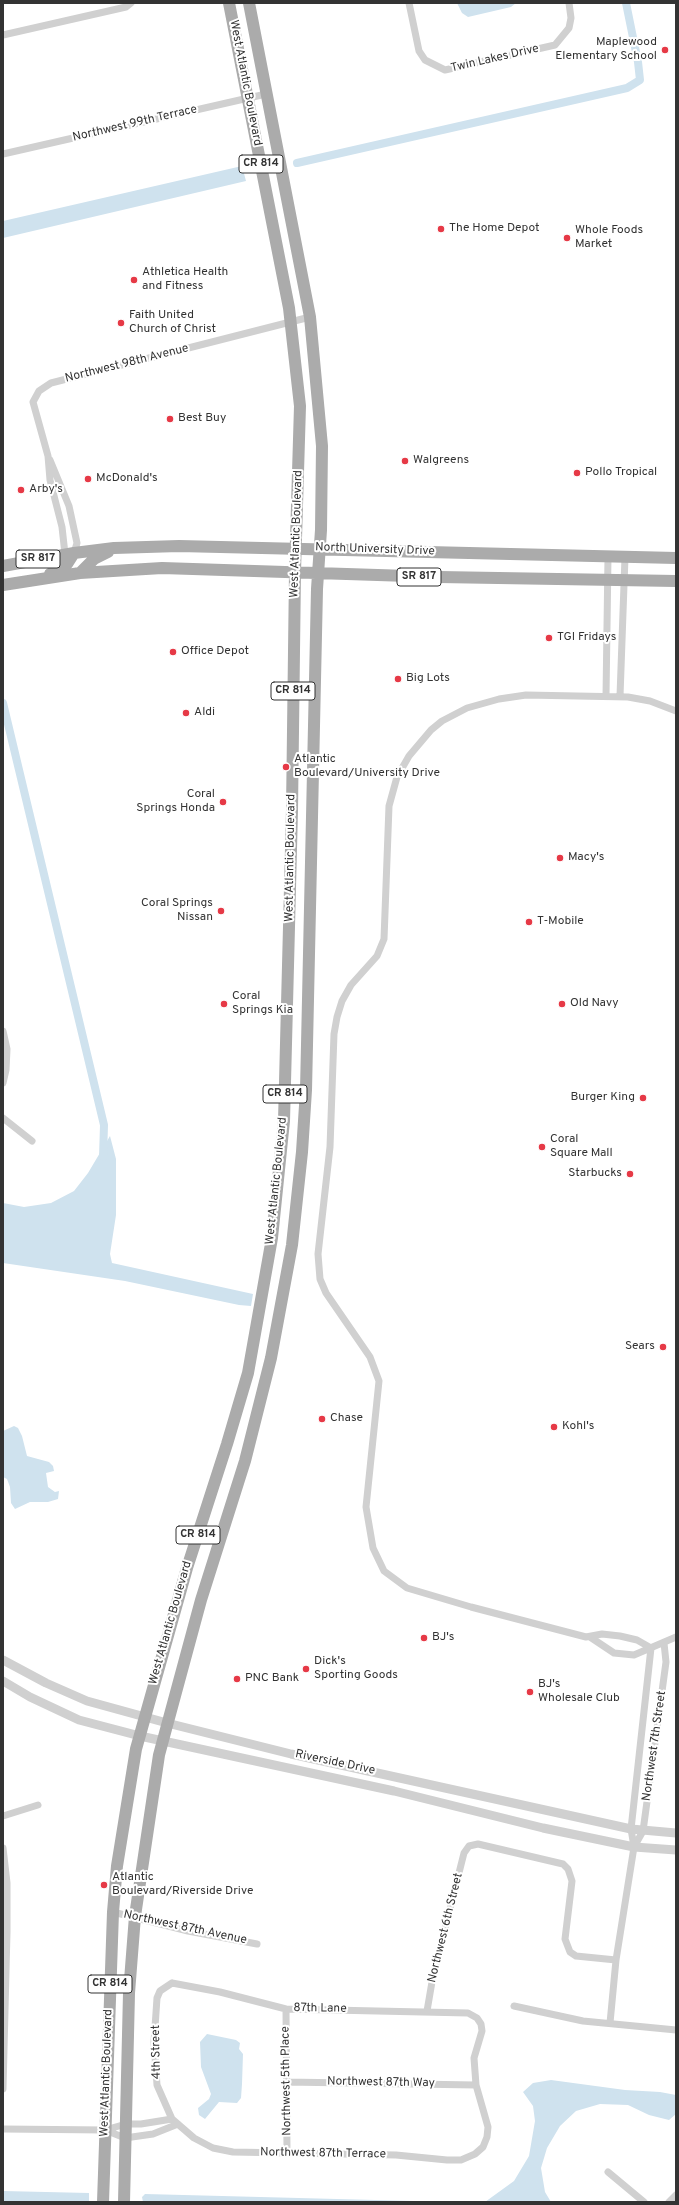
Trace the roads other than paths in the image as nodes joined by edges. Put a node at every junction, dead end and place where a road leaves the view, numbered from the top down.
1 (131, 3) edge
2 (229, 3) edge
3 (249, 3) edge
4 (409, 3) edge
5 (569, 3) edge
6 (3, 35) edge
7 (266, 94) junction
8 (248, 98) junction
9 (3, 154) edge
10 (310, 317) junction
11 (291, 322) junction
12 (48, 456) junction
13 (114, 548) junction
14 (296, 548) junction
15 (320, 549) junction
16 (69, 553) junction
17 (608, 557) junction
18 (625, 557) junction
19 (676, 558) edge
20 (3, 566) edge
21 (295, 572) junction
22 (318, 572) junction
23 (80, 573) junction
24 (45, 577) junction
25 (608, 580) junction
26 (624, 580) junction
27 (676, 581) edge
28 (3, 585) edge
29 (606, 696) junction
30 (620, 696) junction
31 (676, 711) edge
32 (3, 1031) edge
33 (3, 1083) edge
34 (3, 1118) edge
35 (32, 1141) dead end
36 (590, 1637) junction
37 (676, 1637) edge
38 (664, 1644) junction
39 (651, 1648) junction
40 (3, 1660) edge
41 (3, 1681) edge
42 (145, 1717) junction
43 (166, 1723) junction
44 (140, 1736) junction
45 (163, 1740) junction
46 (38, 1805) dead end
47 (3, 1816) edge
48 (631, 1829) junction
49 (643, 1831) junction
50 (676, 1833) edge
51 (634, 1847) junction
52 (3, 1848) edge
53 (676, 1850) edge
54 (113, 1912) junction
55 (135, 1916) junction
56 (257, 1944) dead end
57 (616, 1960) junction
58 (166, 1986) joint
59 (514, 2006) dead end
60 (286, 2009) junction
61 (427, 2011) junction
62 (610, 2023) junction
63 (676, 2030) edge
64 (286, 2082) junction
65 (476, 2085) junction
66 (3, 2089) edge
67 (175, 2122) junction
68 (126, 2124) junction
69 (3, 2129) edge
70 (105, 2130) junction
71 (125, 2138) junction
72 (287, 2152) junction
73 (608, 2172) dead end
74 (676, 2195) edge
75 (103, 2202) edge
76 (124, 2202) edge
77 (644, 2202) edge
78 (669, 2202) edge

1 - 6 street
2 - 8 main road, West Atlantic Boulevard / CR 814
3 - 7 main road, West Atlantic Boulevard / CR 814
4 - 5 street, Twin Lakes Drive
7 - 8 street, Northwest 99th Terrace
7 - 10 main road, West Atlantic Boulevard / CR 814
8 - 9 street, Northwest 99th Terrace
8 - 11 main road, West Atlantic Boulevard / CR 814
10 - 11 street, Northwest 98th Avenue
10 - 15 main road, West Atlantic Boulevard / CR 814
11 - 12 street, Northwest 98th Avenue
11 - 14 main road, West Atlantic Boulevard / CR 814
12 - 16 street
12 - 16 street
13 - 14 main road, North University Drive / SR 817
13 - 16 main road, North University Drive / SR 817
13 - 23 main road
14 - 15 main road, North University Drive / SR 817
14 - 21 main road, West Atlantic Boulevard / CR 814
15 - 17 main road, North University Drive / SR 817
15 - 22 main road, West Atlantic Boulevard / CR 814
16 - 20 main road, North University Drive / SR 817
16 - 24 main road
17 - 18 main road, North University Drive / SR 817
17 - 25 street
18 - 19 main road, North University Drive / SR 817
18 - 26 street
21 - 22 main road, North University Drive / SR 817
21 - 23 main road, North University Drive / SR 817
21 - 42 main road, West Atlantic Boulevard / CR 814
22 - 25 main road, North University Drive / SR 817
22 - 43 main road, West Atlantic Boulevard / CR 814
23 - 24 main road, North University Drive / SR 817
24 - 28 main road, North University Drive / SR 817
25 - 26 main road, North University Drive / SR 817
25 - 29 street
26 - 27 main road, North University Drive / SR 817
26 - 30 street
29 - 30 street
29 - 36 street
30 - 31 street
32 - 33 street
34 - 35 street
36 - 39 street
36 - 39 street
37 - 38 street
38 - 39 street
38 - 49 street, Northwest 7th Street
39 - 48 street, Northwest 7th Street
40 - 42 street, Riverside Drive
41 - 44 street, Riverside Drive
42 - 43 street, Riverside Drive
42 - 44 main road, West Atlantic Boulevard / CR 814
43 - 45 main road, West Atlantic Boulevard / CR 814
43 - 48 street, Riverside Drive
44 - 45 street, Riverside Drive
44 - 54 main road, West Atlantic Boulevard / CR 814
45 - 51 street, Riverside Drive
45 - 55 main road, West Atlantic Boulevard / CR 814
46 - 47 street
48 - 49 street, Riverside Drive
48 - 51 street, Northwest 7th Street
49 - 50 street, Riverside Drive
49 - 51 street, Northwest 7th Street
51 - 53 street, Riverside Drive
51 - 57 street, Northwest 7th Street
52 - 66 street
54 - 55 street, Northwest 87th Avenue
54 - 70 main road, West Atlantic Boulevard / CR 814
55 - 56 street, Northwest 87th Avenue
55 - 68 main road, West Atlantic Boulevard / CR 814
57 - 61 street, Northwest 6th Street
57 - 62 street, Northwest 7th Street
58 - 60 street, 87th Lane
58 - 67 street, 4th Street
59 - 62 street
60 - 61 street, 87th Lane
60 - 64 street, Northwest 5th Place
61 - 65 street, 87th Lane
62 - 63 street
64 - 65 street, Northwest 87th Way
64 - 72 street, Northwest 5th Place
65 - 72 street, Northwest 87th Terrace
67 - 68 street
67 - 71 street
67 - 72 street, Northwest 87th Terrace
68 - 70 street
68 - 71 main road, West Atlantic Boulevard / CR 814
69 - 70 street
70 - 71 street
70 - 75 main road, West Atlantic Boulevard / CR 814
71 - 76 main road, West Atlantic Boulevard / CR 814
73 - 77 street
74 - 78 street

